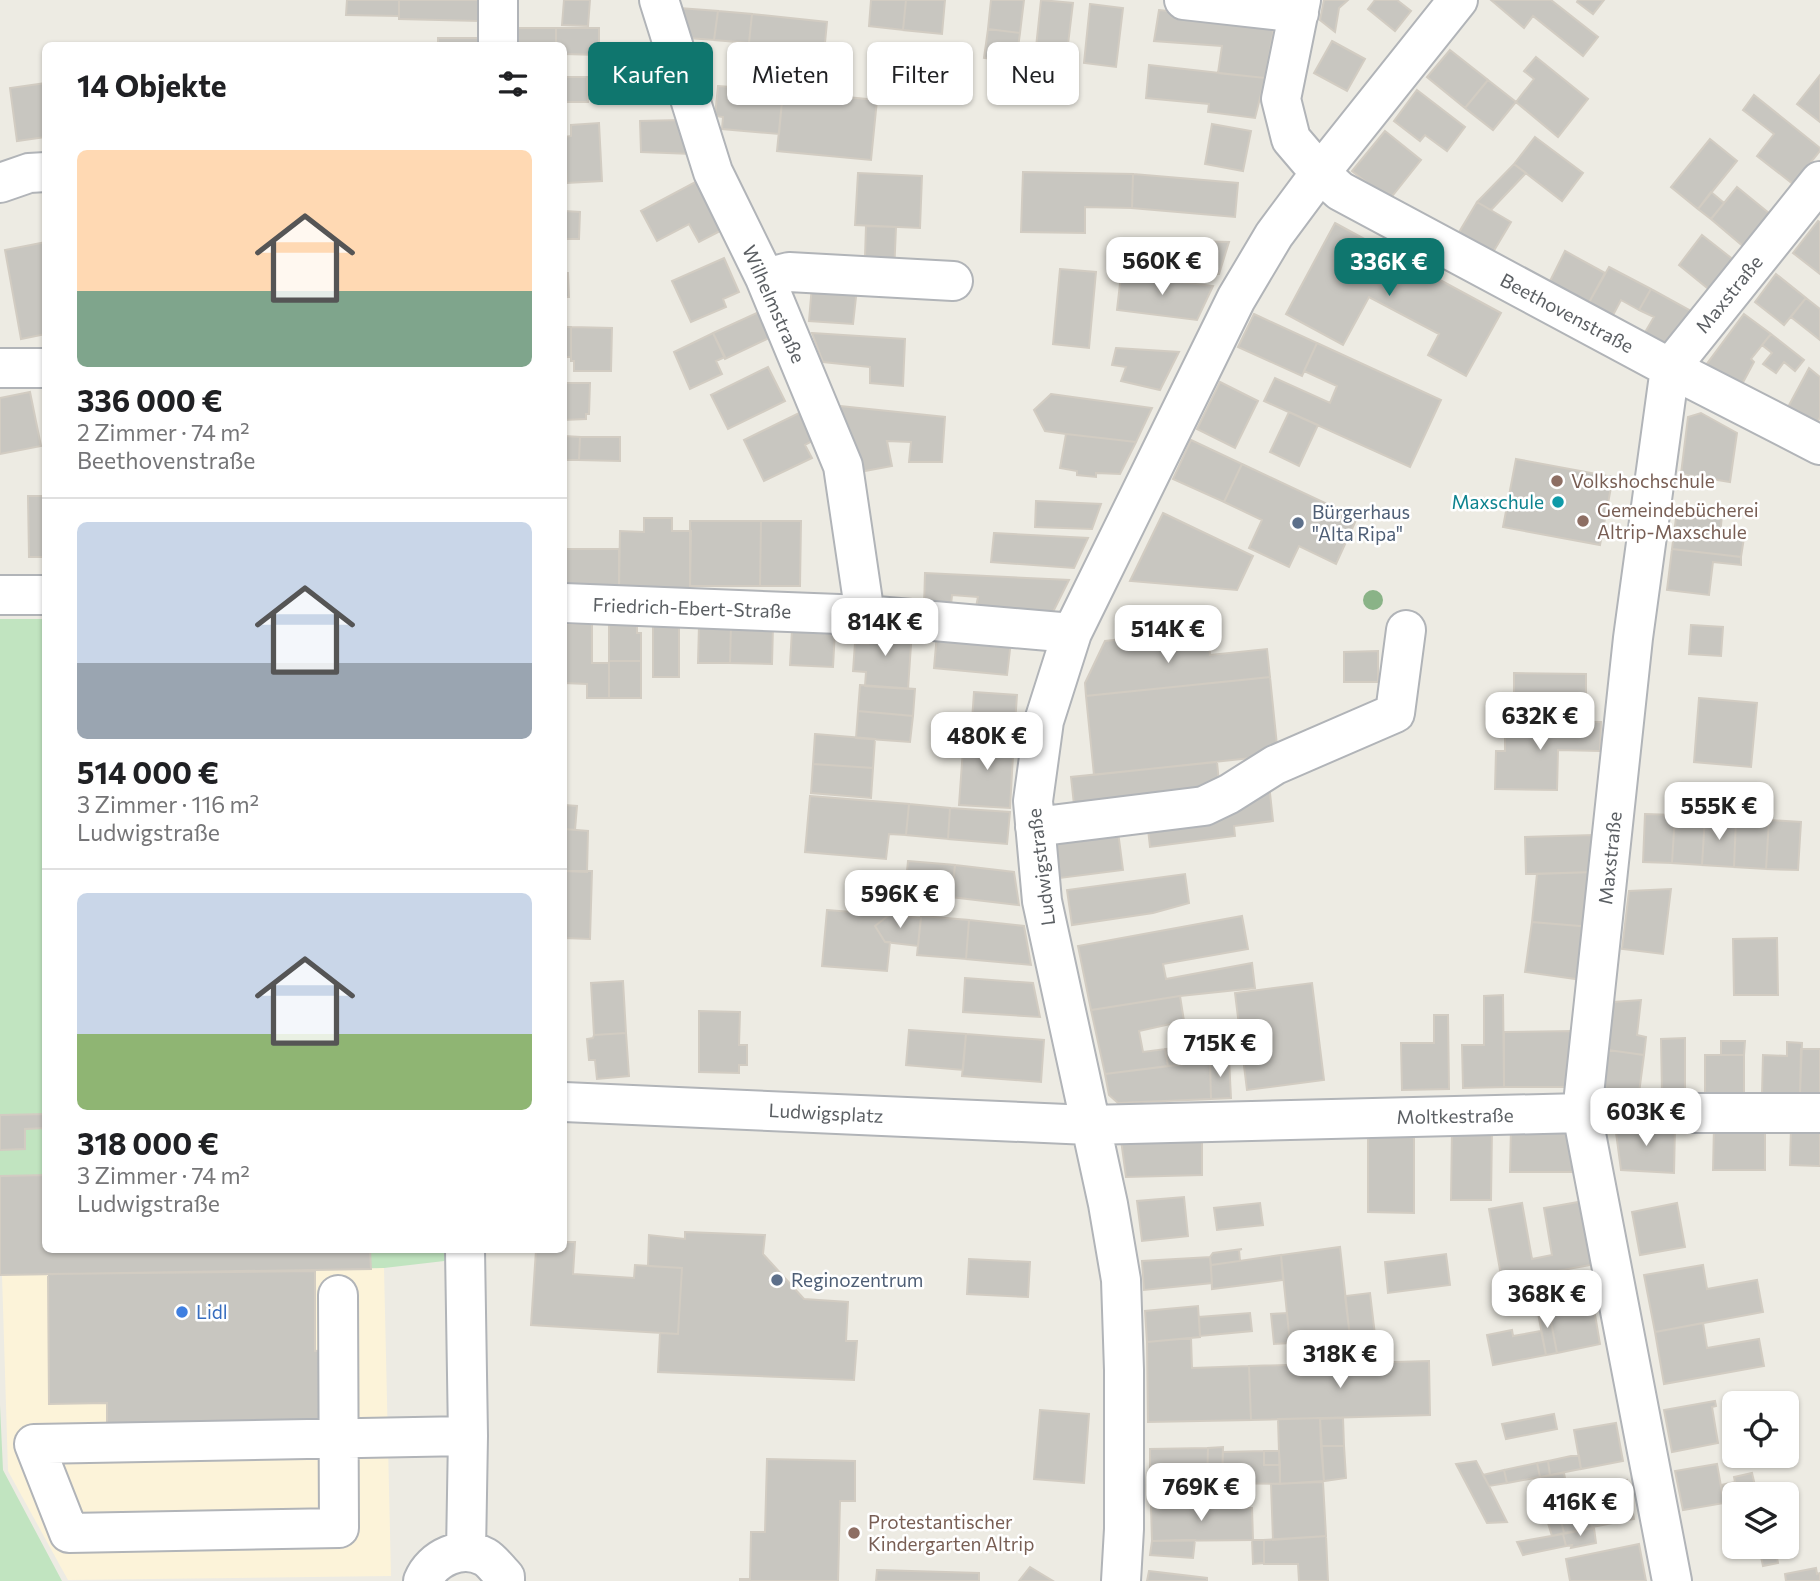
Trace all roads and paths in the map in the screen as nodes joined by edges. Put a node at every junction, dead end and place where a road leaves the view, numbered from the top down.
1 (498, 0) edge
2 (659, 0) edge
3 (1184, 0) edge
4 (1458, 0) edge
5 (1300, 6) edge
6 (498, 42) edge
7 (42, 172) edge
8 (1320, 173) junction
9 (1820, 181) edge
10 (0, 183) edge
11 (765, 278) junction
12 (953, 281) dead end
13 (0, 368) edge
14 (42, 368) edge
15 (1670, 368) junction
16 (1820, 445) edge
17 (0, 595) edge
18 (42, 596) edge
19 (567, 603) edge
20 (865, 615) junction
21 (1406, 631) dead end
22 (1072, 633) junction
23 (1035, 827) junction
24 (567, 1102) edge
25 (1582, 1113) junction
26 (1820, 1113) edge
27 (1089, 1125) junction
28 (465, 1253) edge
29 (338, 1295) dead end
30 (468, 1436) junction
31 (339, 1440) junction
32 (466, 1552) junction
33 (423, 1581) edge
34 (505, 1581) edge
35 (1121, 1581) edge
36 (1672, 1581) edge

1 - 6 street
2 - 11 street, Wilhelmstraße
3 - 5 street
4 - 8 street, Ludwigstraße
5 - 8 street, Beethovenstraße
7 - 10 street
8 - 15 street, Beethovenstraße
8 - 22 street, Ludwigstraße
9 - 15 street, Maxstraße
11 - 12 street
11 - 20 street, Wilhelmstraße
13 - 14 street
15 - 16 street, Beethovenstraße
15 - 25 street, Maxstraße
17 - 18 street
19 - 20 street, Friedrich-Ebert-Straße
20 - 22 street, Friedrich-Ebert-Straße
21 - 23 street
22 - 23 street, Ludwigstraße
23 - 27 street, Ludwigstraße
24 - 27 street, Ludwigsplatz
25 - 26 street, Moltkestraße
25 - 27 street, Moltkestraße
25 - 36 street, Maxstraße
27 - 35 street, Ludwigstraße
28 - 30 street
29 - 31 street
30 - 31 street
30 - 32 street
31 - 31 street
32 - 33 street
32 - 34 street

